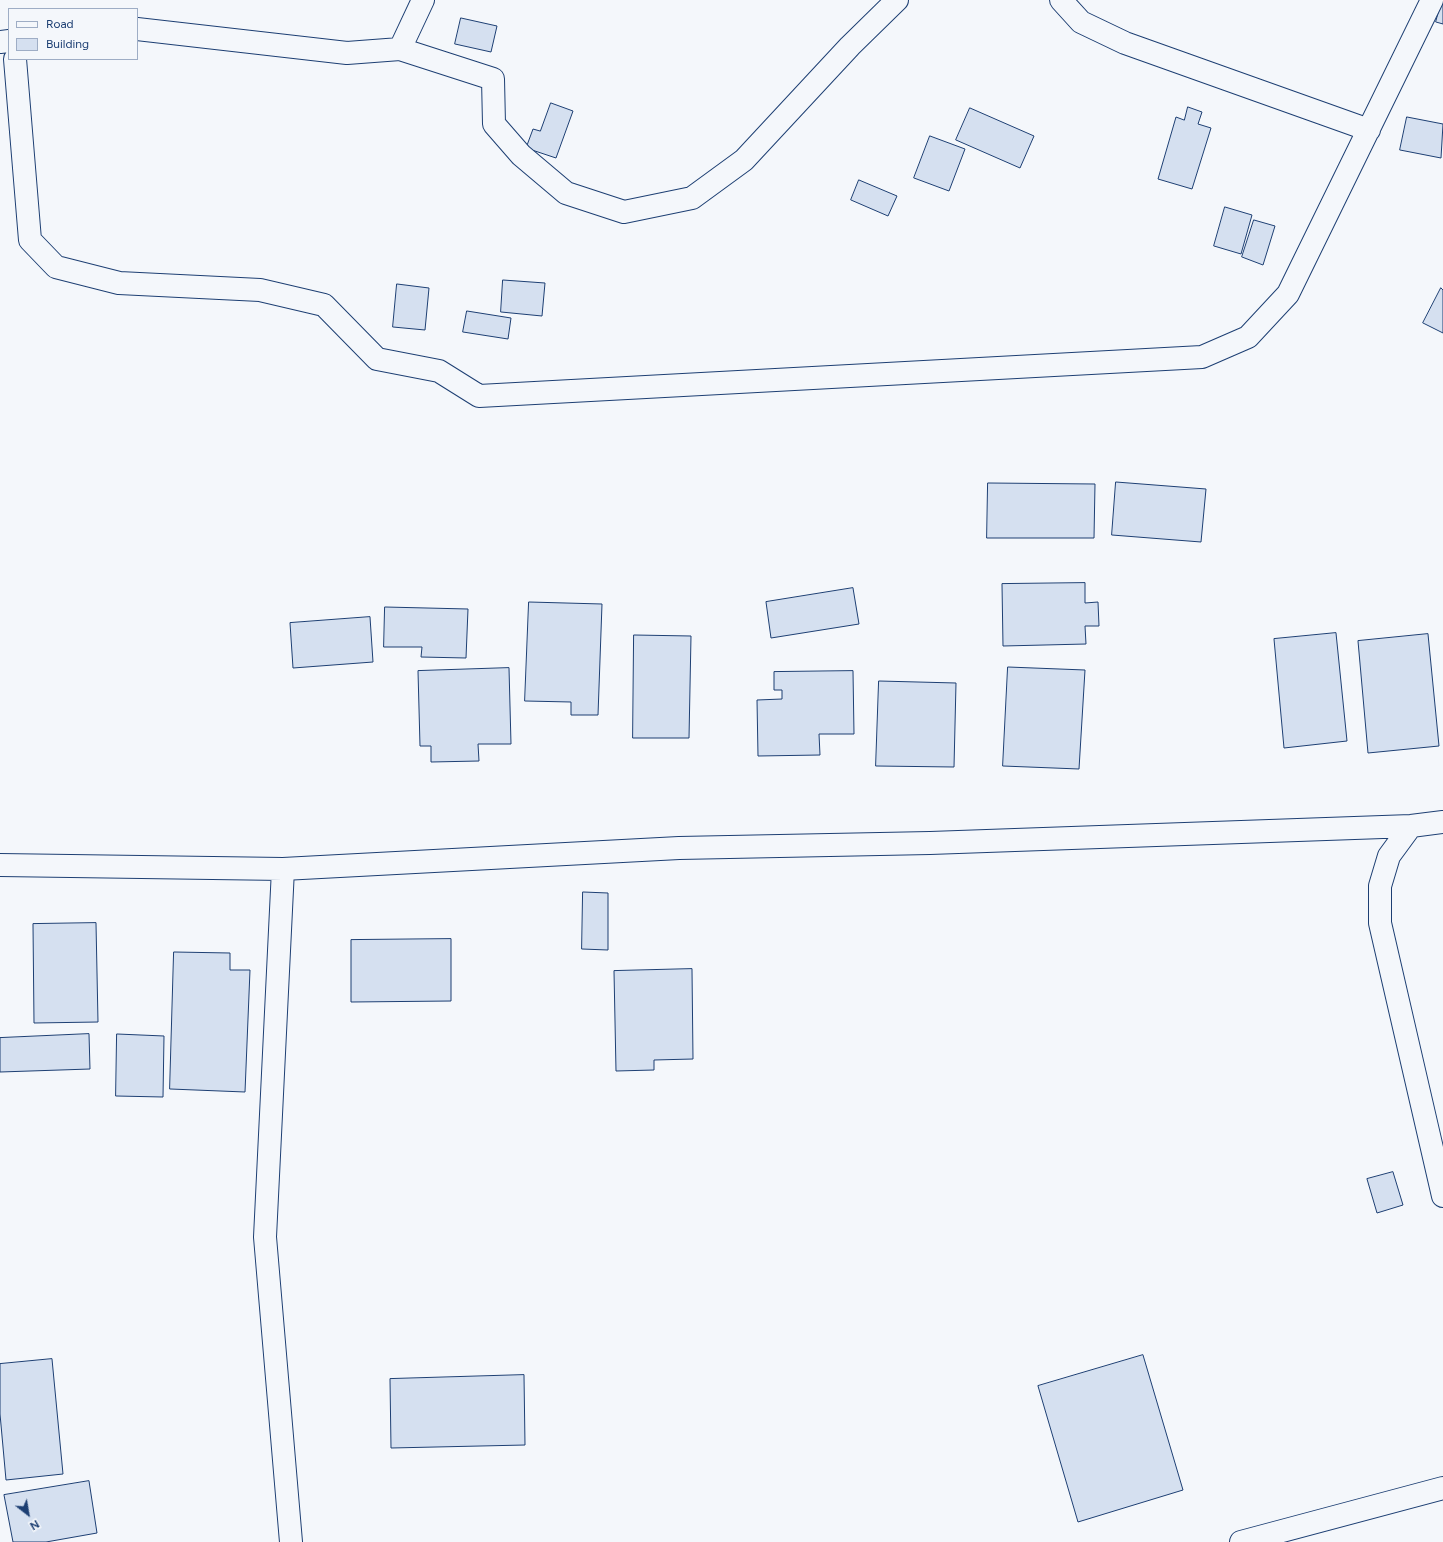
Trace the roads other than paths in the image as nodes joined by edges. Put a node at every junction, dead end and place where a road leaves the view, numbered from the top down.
1 (423, 0) edge
2 (897, 0) edge
3 (1061, 0) edge
4 (1432, 0) edge
5 (138, 30) edge
6 (400, 49) junction
7 (15, 60) edge
8 (1369, 130) junction
9 (1443, 822) edge
10 (1411, 826) junction
11 (0, 865) edge
12 (283, 869) junction
13 (1443, 1196) edge
14 (1443, 1488) edge
15 (291, 1542) edge
16 (1241, 1542) edge

1 - 6 street
2 - 6 street
3 - 8 street
4 - 8 street
5 - 6 street
7 - 8 street
9 - 10 street
10 - 12 street
10 - 13 street
11 - 12 street
12 - 15 street
14 - 16 street

